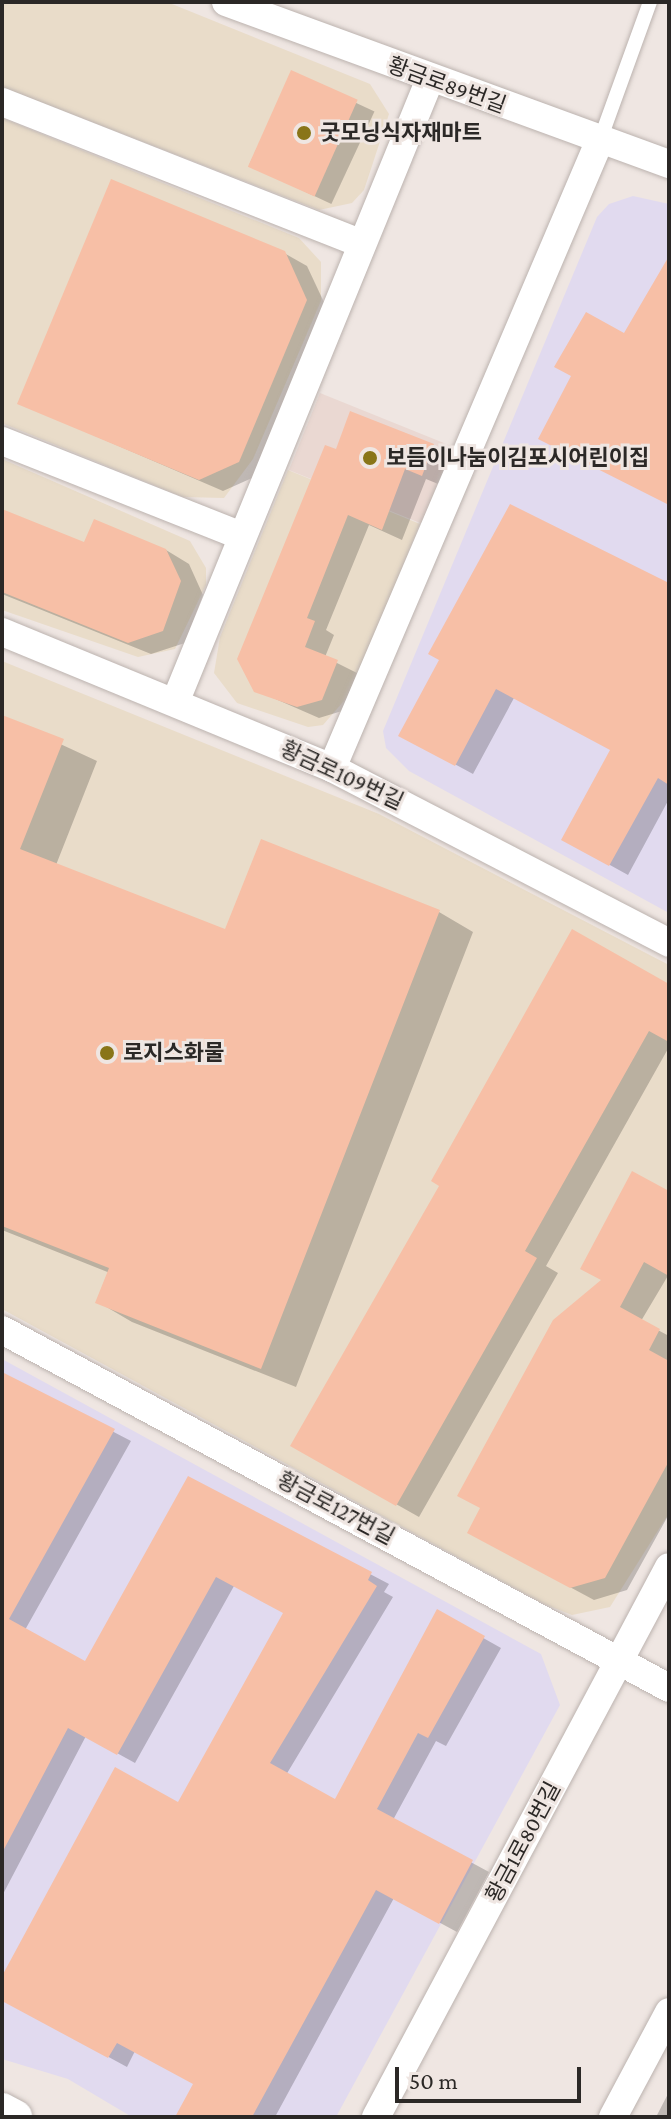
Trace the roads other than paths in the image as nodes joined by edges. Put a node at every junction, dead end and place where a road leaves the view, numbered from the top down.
1 (226, 2) edge
2 (650, 2) edge
3 (430, 79) junction
4 (2, 102) edge
5 (600, 140) junction
6 (669, 164) edge
7 (360, 243) junction
8 (2, 441) edge
9 (240, 535) junction
10 (2, 632) edge
11 (176, 700) junction
12 (332, 768) junction
13 (669, 943) edge
14 (2, 1330) edge
15 (669, 1567) edge
16 (620, 1661) junction
17 (669, 1688) edge
18 (669, 2012) edge
19 (2, 2110) edge
20 (15, 2117) edge
21 (376, 2117) edge
22 (613, 2117) edge

1 - 3 street, 황금로89번길
2 - 5 lane
3 - 5 street, 황금로89번길
3 - 7 street
4 - 7 street
5 - 6 street, 황금로89번길
5 - 12 street
7 - 9 street
8 - 9 street
9 - 11 street
10 - 11 street, 황금로109번길
11 - 12 street, 황금로109번길
12 - 13 street, 황금로109번길
14 - 16 street, 황금로127번길
15 - 16 street, 황금1로80번길
16 - 17 street, 황금로127번길
16 - 21 street, 황금1로80번길
18 - 22 street
19 - 20 street

